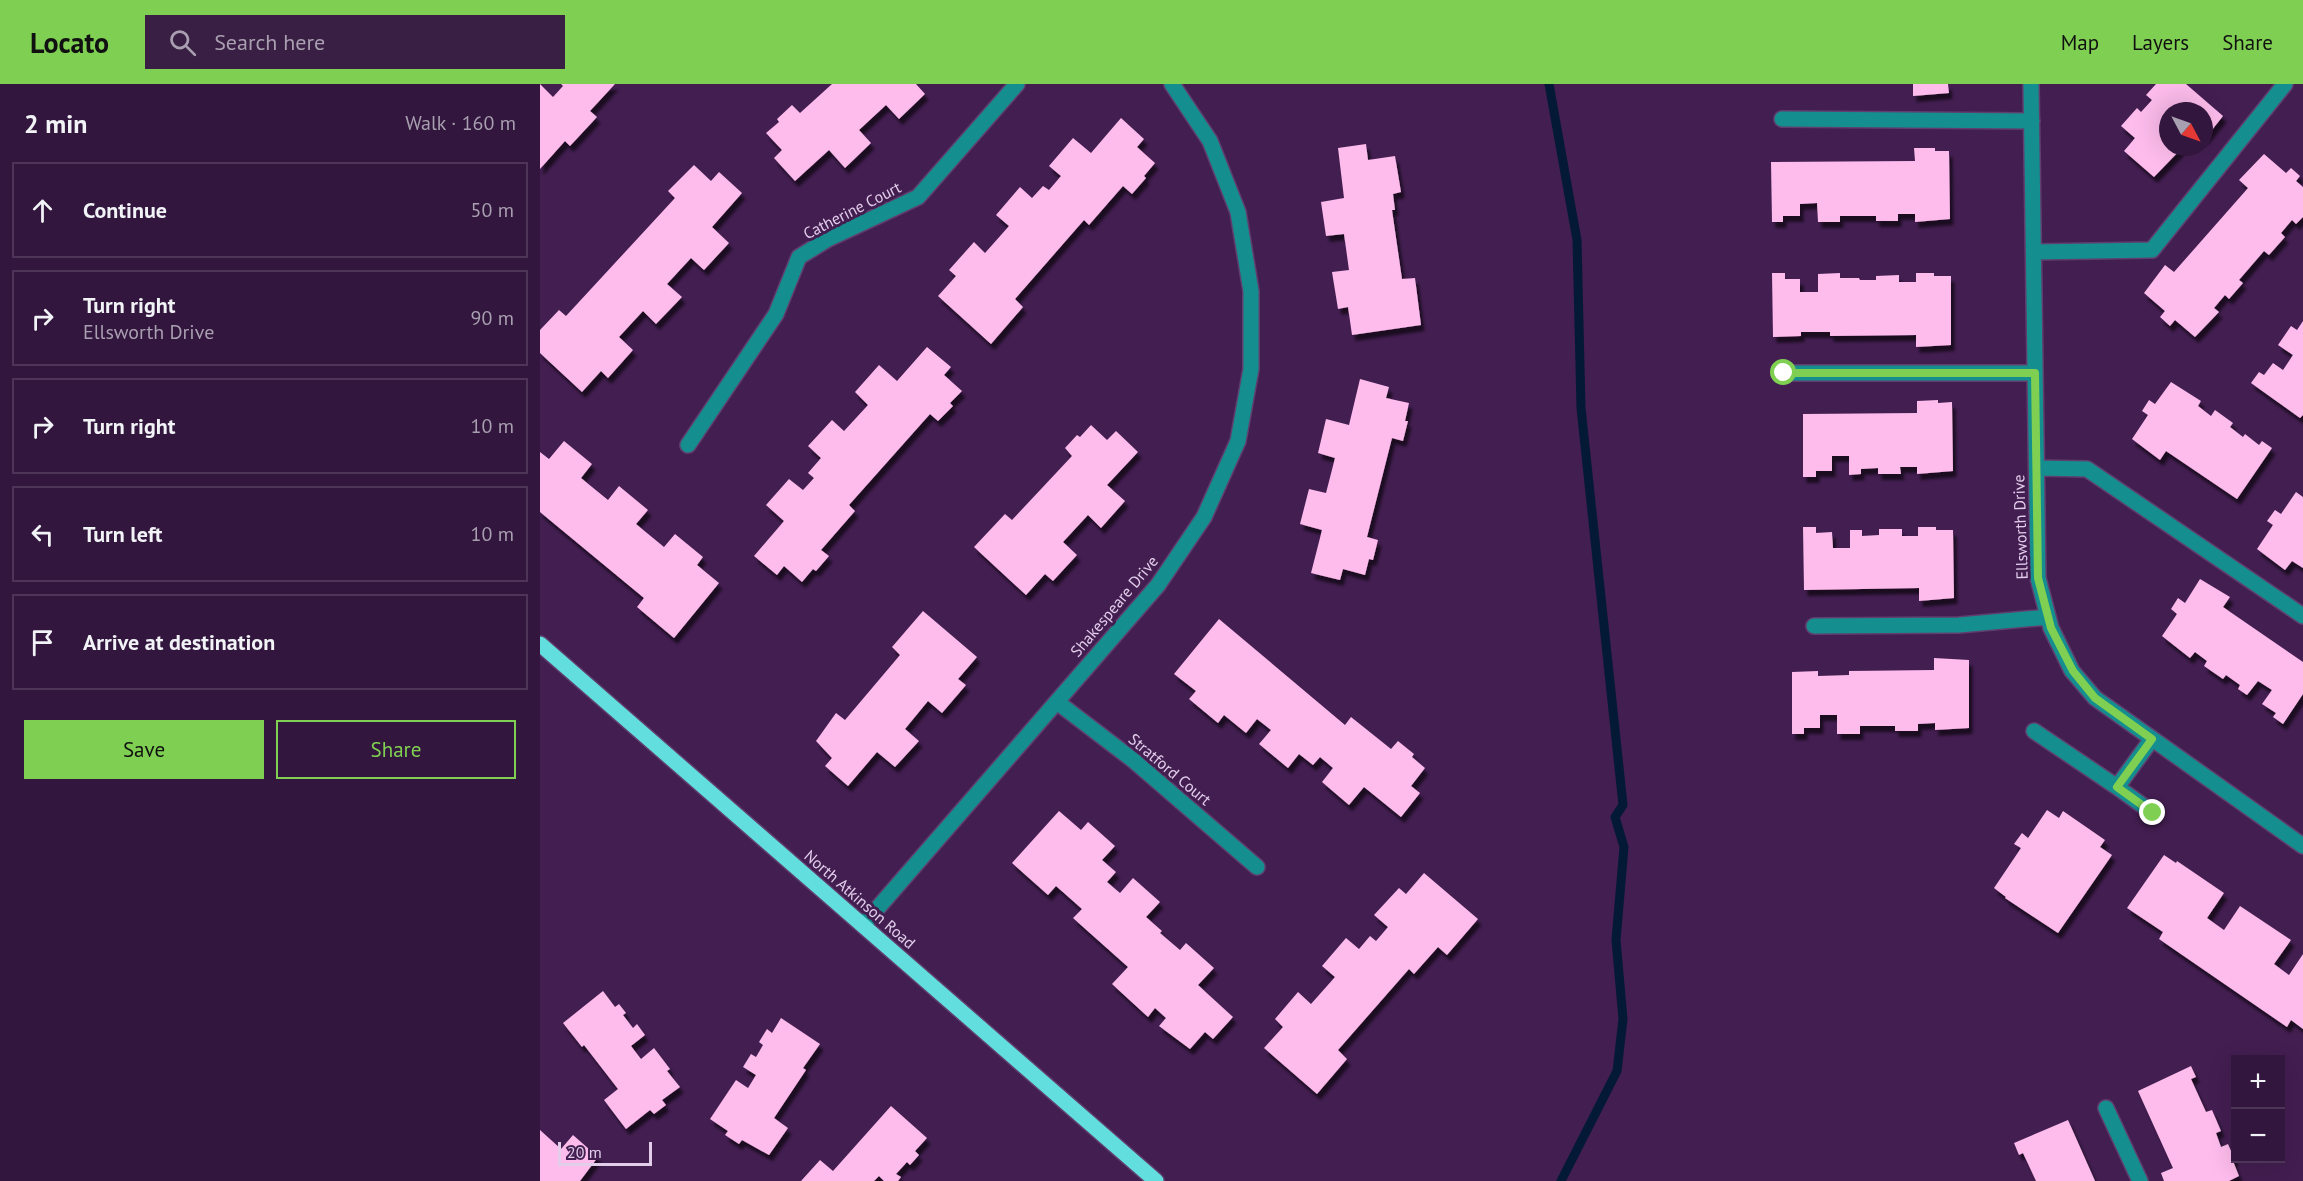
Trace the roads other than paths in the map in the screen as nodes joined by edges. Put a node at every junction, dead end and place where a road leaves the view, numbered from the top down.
1 (1017, 84) edge
2 (1172, 84) edge
3 (2031, 84) edge
4 (2285, 84) edge
5 (1782, 119) dead end
6 (2032, 121) junction
7 (2034, 252) junction
8 (1784, 373) dead end
9 (2035, 373) junction
10 (688, 445) dead end
11 (2037, 468) junction
12 (2303, 616) edge
13 (2048, 617) junction
14 (1814, 626) dead end
15 (540, 644) edge
16 (1057, 702) junction
17 (2034, 731) dead end
18 (2152, 739) junction
19 (2117, 787) junction
20 (2153, 813) dead end
21 (2303, 846) edge
22 (1257, 867) dead end
23 (864, 925) junction
24 (2106, 1108) dead end
25 (1156, 1181) edge
26 (2139, 1181) edge

1 - 10 street, Catherine Court
2 - 16 street, Shakespeare Drive
3 - 6 street, Ellsworth Drive
4 - 7 street
5 - 6 street
6 - 7 street, Ellsworth Drive
7 - 9 street, Ellsworth Drive
8 - 9 street
9 - 11 street, Ellsworth Drive
11 - 12 street
11 - 13 street, Ellsworth Drive
13 - 14 street
13 - 18 street, Ellsworth Drive
15 - 23 main road, North Atkinson Road
16 - 22 street, Stratford Court
16 - 23 street, Shakespeare Drive
17 - 19 street
18 - 19 street
18 - 21 street, Ellsworth Drive
19 - 20 street
23 - 25 main road, North Atkinson Road
24 - 26 street

